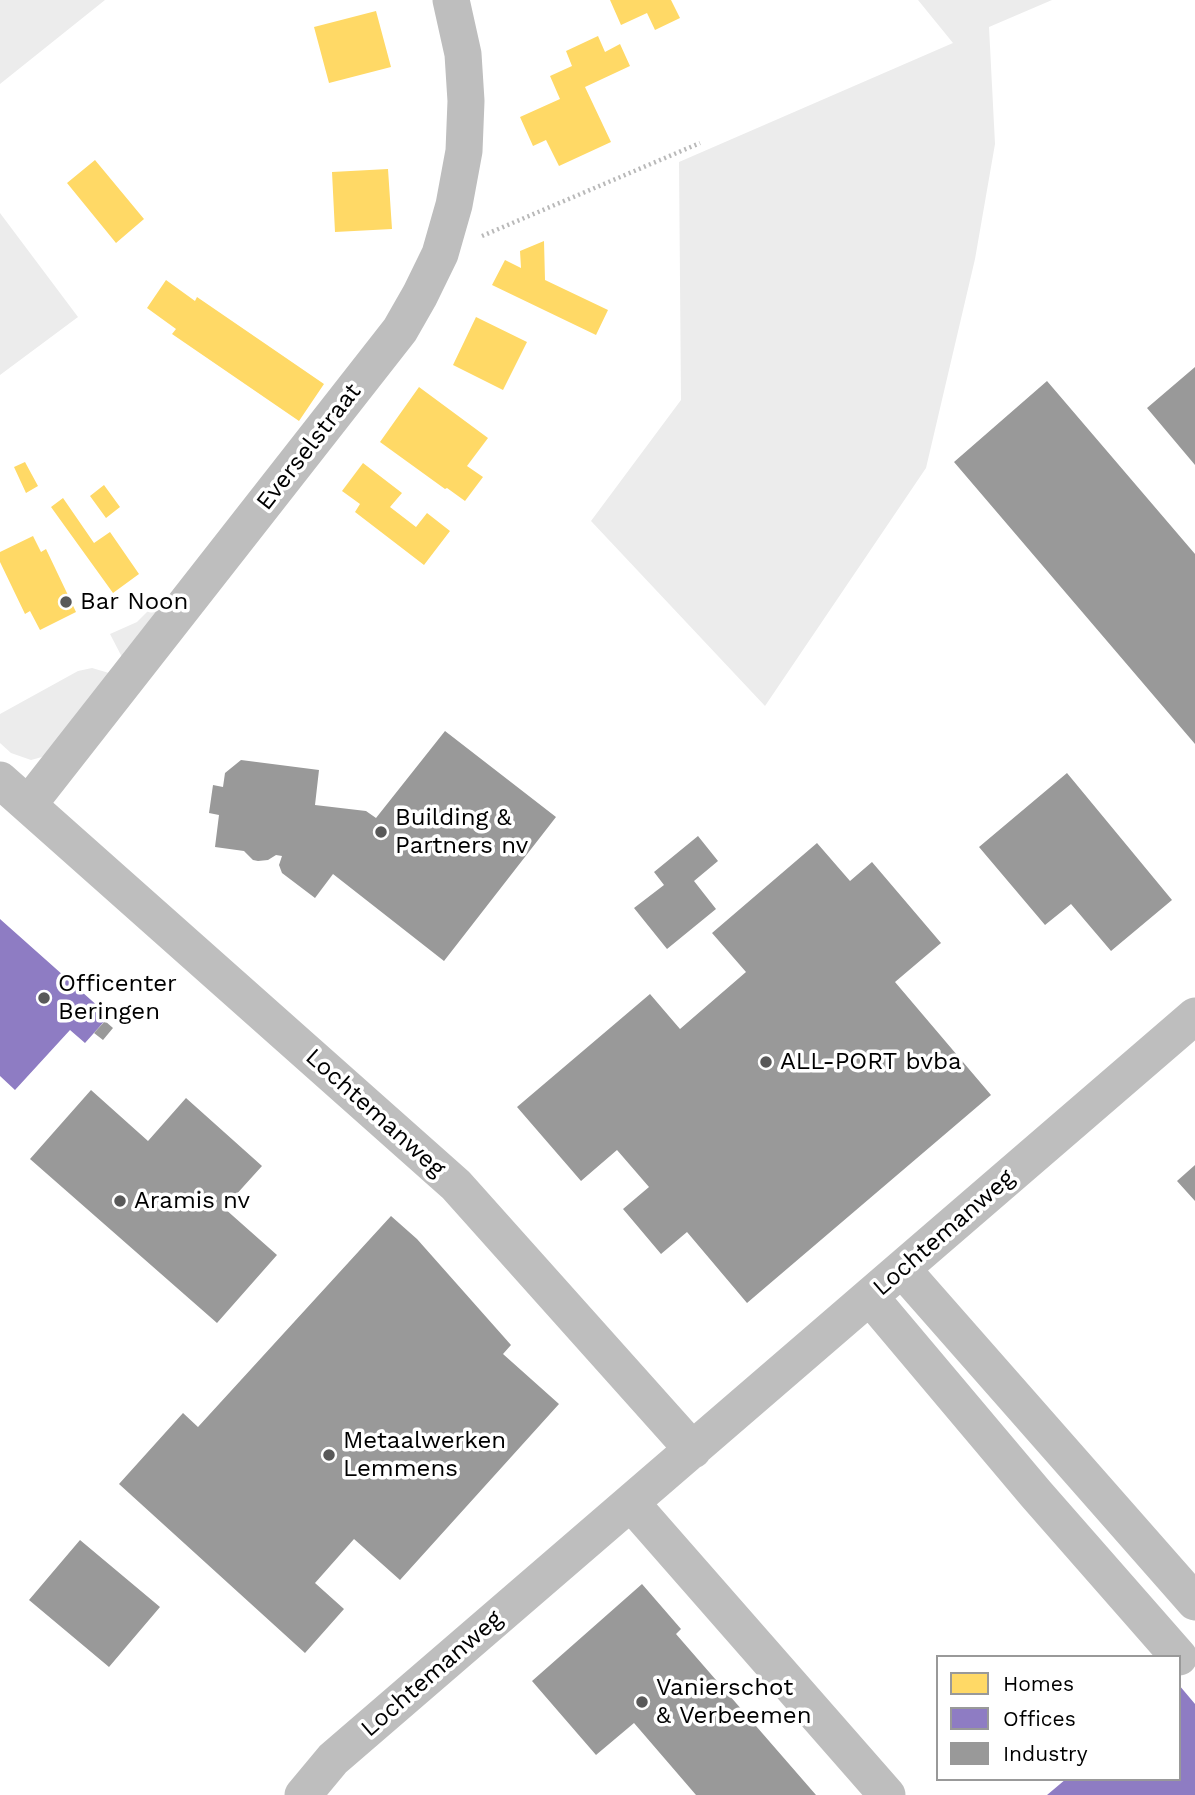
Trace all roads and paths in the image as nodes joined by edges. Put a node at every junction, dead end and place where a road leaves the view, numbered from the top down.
1 (450, 0) edge
2 (700, 143) dead end
3 (440, 254) junction
4 (0, 780) edge
5 (28, 805) junction
6 (1195, 1016) edge
7 (902, 1269) junction
8 (870, 1297) junction
9 (693, 1450) junction
10 (631, 1503) junction
11 (1195, 1602) edge
12 (1177, 1655) edge
13 (1181, 1659) edge
14 (1195, 1675) edge
15 (303, 1795) edge
16 (887, 1795) edge

1 - 3 street, Everselstraat
2 - 3 path
3 - 5 street, Everselstraat
4 - 5 street
5 - 9 street, Lochtemanweg
6 - 7 street, Lochtemanweg
7 - 8 street, Lochtemanweg
7 - 11 street
8 - 9 street, Lochtemanweg
8 - 12 street
9 - 10 street, Lochtemanweg
10 - 15 street, Lochtemanweg
10 - 16 street
13 - 14 street

